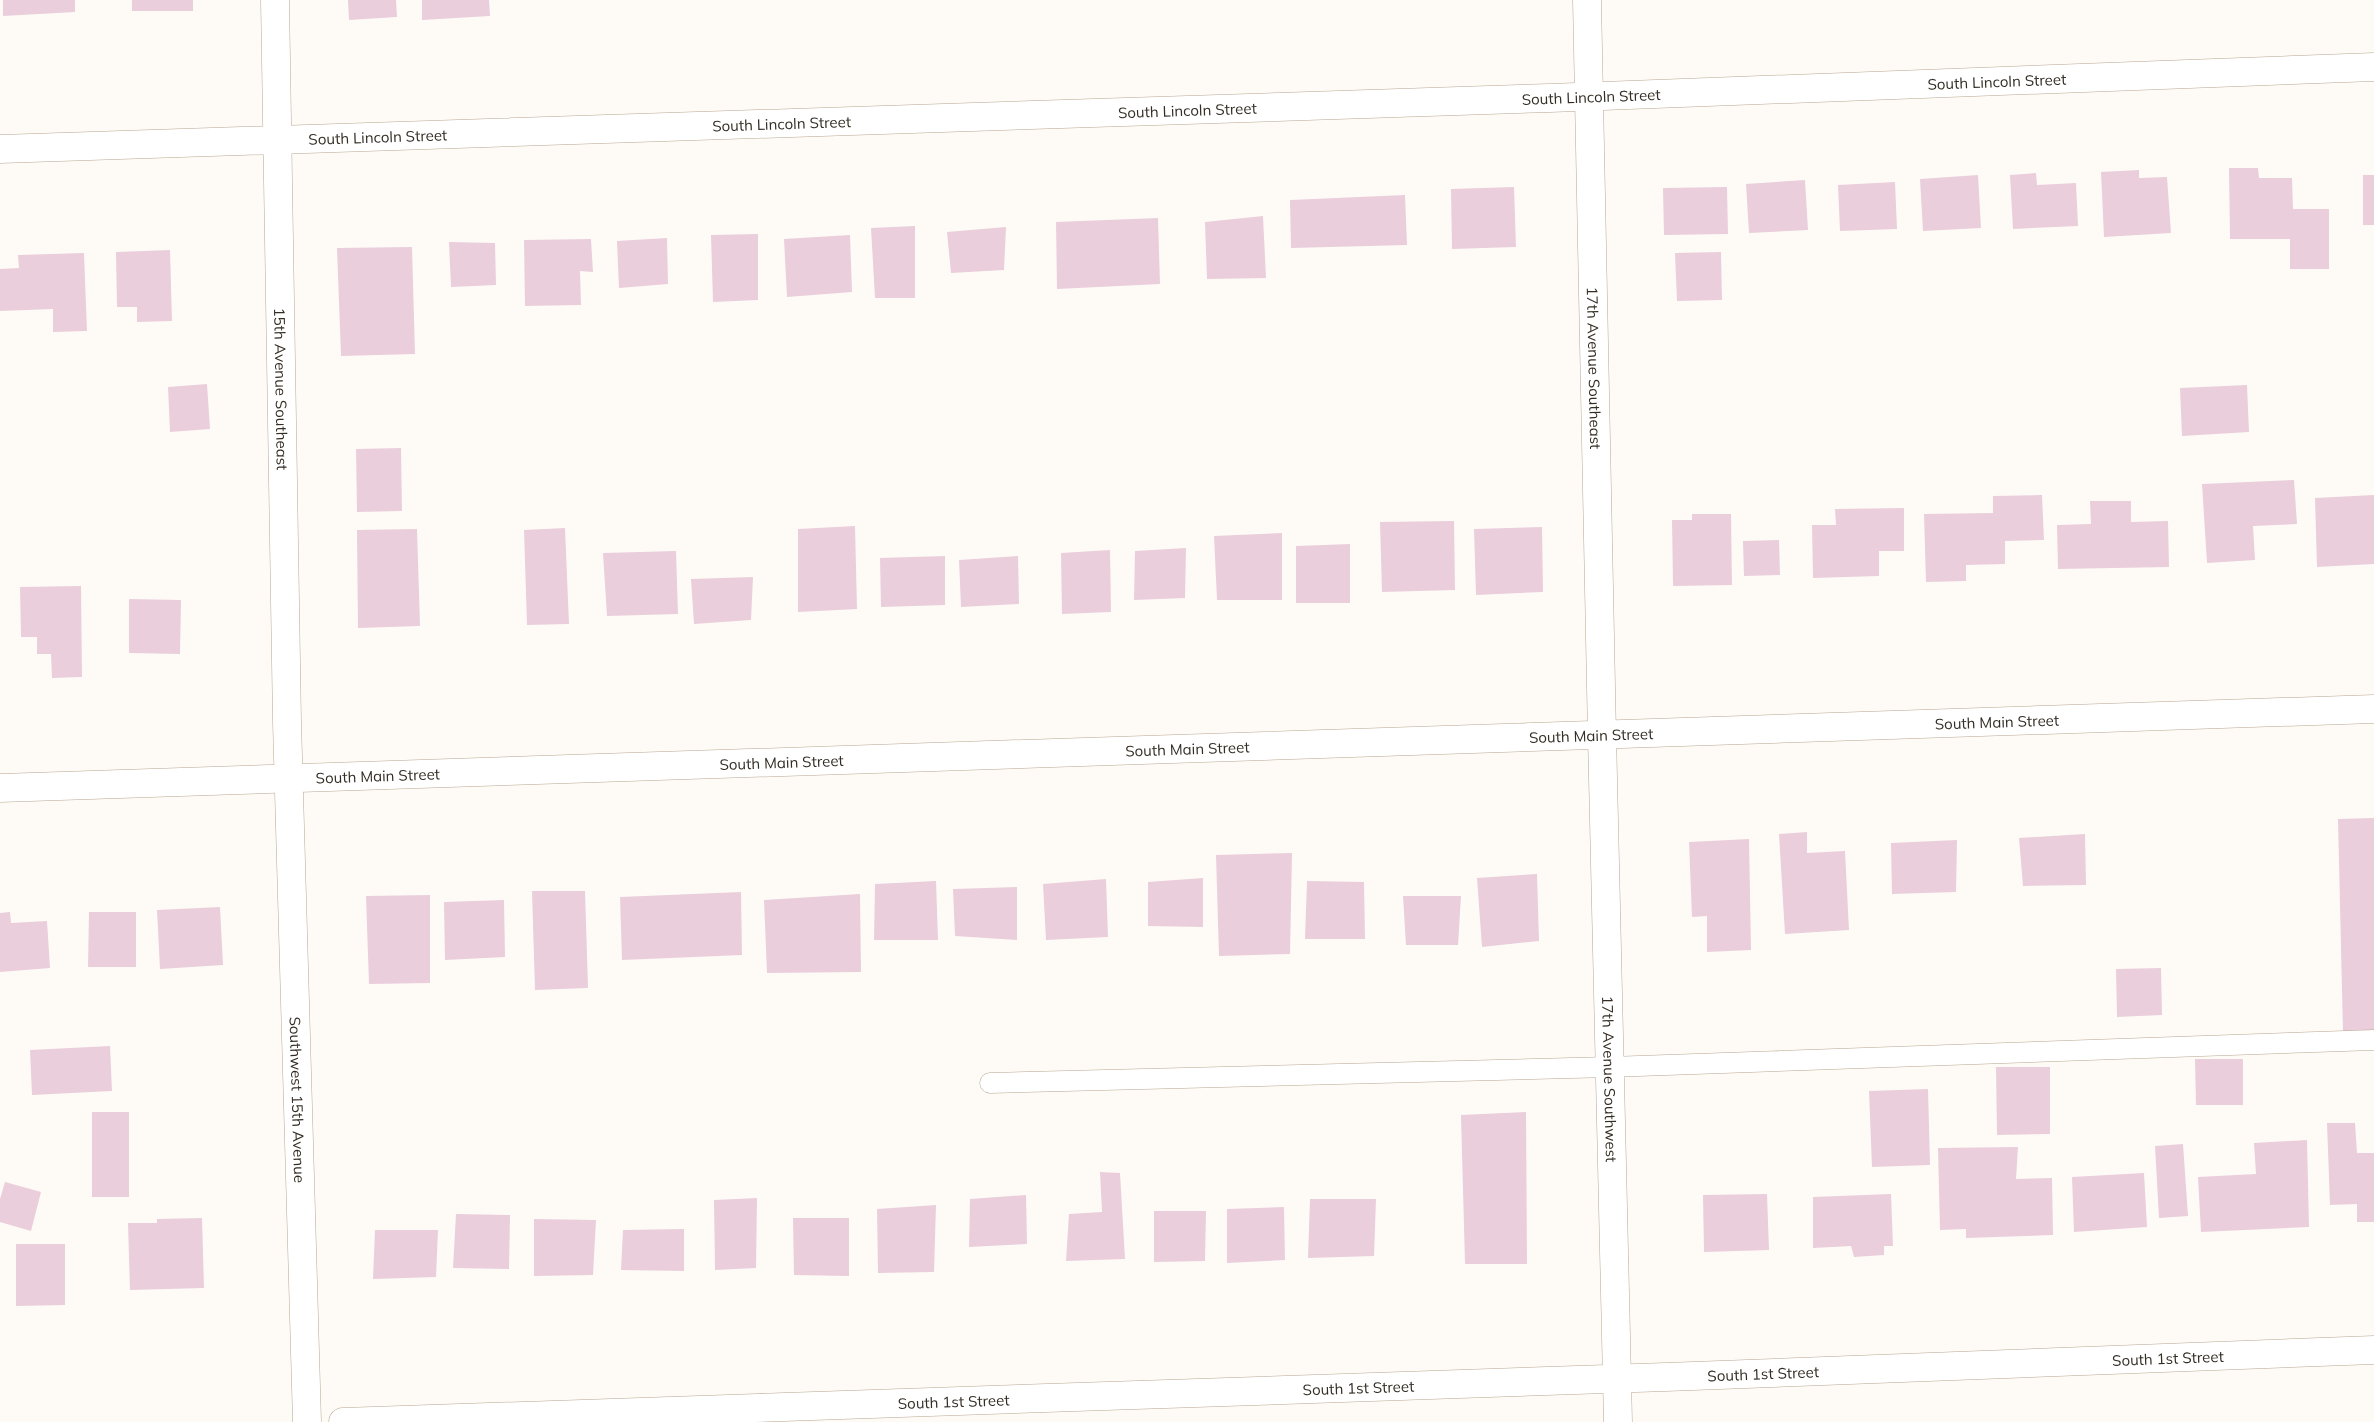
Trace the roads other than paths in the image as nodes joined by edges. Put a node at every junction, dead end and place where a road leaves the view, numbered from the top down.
1 (275, 0) edge
2 (1588, 0) edge
3 (2374, 67) edge
4 (1590, 96) junction
5 (278, 139) junction
6 (0, 149) edge
7 (2374, 709) edge
8 (1602, 735) junction
9 (289, 777) junction
10 (0, 788) edge
11 (2374, 1040) edge
12 (1610, 1067) junction
13 (990, 1083) dead end
14 (2374, 1350) edge
15 (1617, 1379) junction
16 (307, 1422) edge
17 (343, 1422) edge
18 (1618, 1422) edge

1 - 5 street, 15th Avenue Southeast
2 - 4 street, 17th Avenue Southeast
3 - 4 street, South Lincoln Street
4 - 5 street, South Lincoln Street
4 - 8 street, 17th Avenue Southeast
5 - 6 street, South Lincoln Street
5 - 9 street, 15th Avenue Southeast
7 - 8 street, South Main Street
8 - 9 street, South Main Street
8 - 12 street, 17th Avenue Southwest
9 - 10 street, South Main Street
9 - 16 street, Southwest 15th Avenue
11 - 12 lane
12 - 13 lane
12 - 15 street, 17th Avenue Southwest
14 - 15 street, South 1st Street
15 - 17 street, South 1st Street
15 - 18 street, 17th Avenue Southwest

